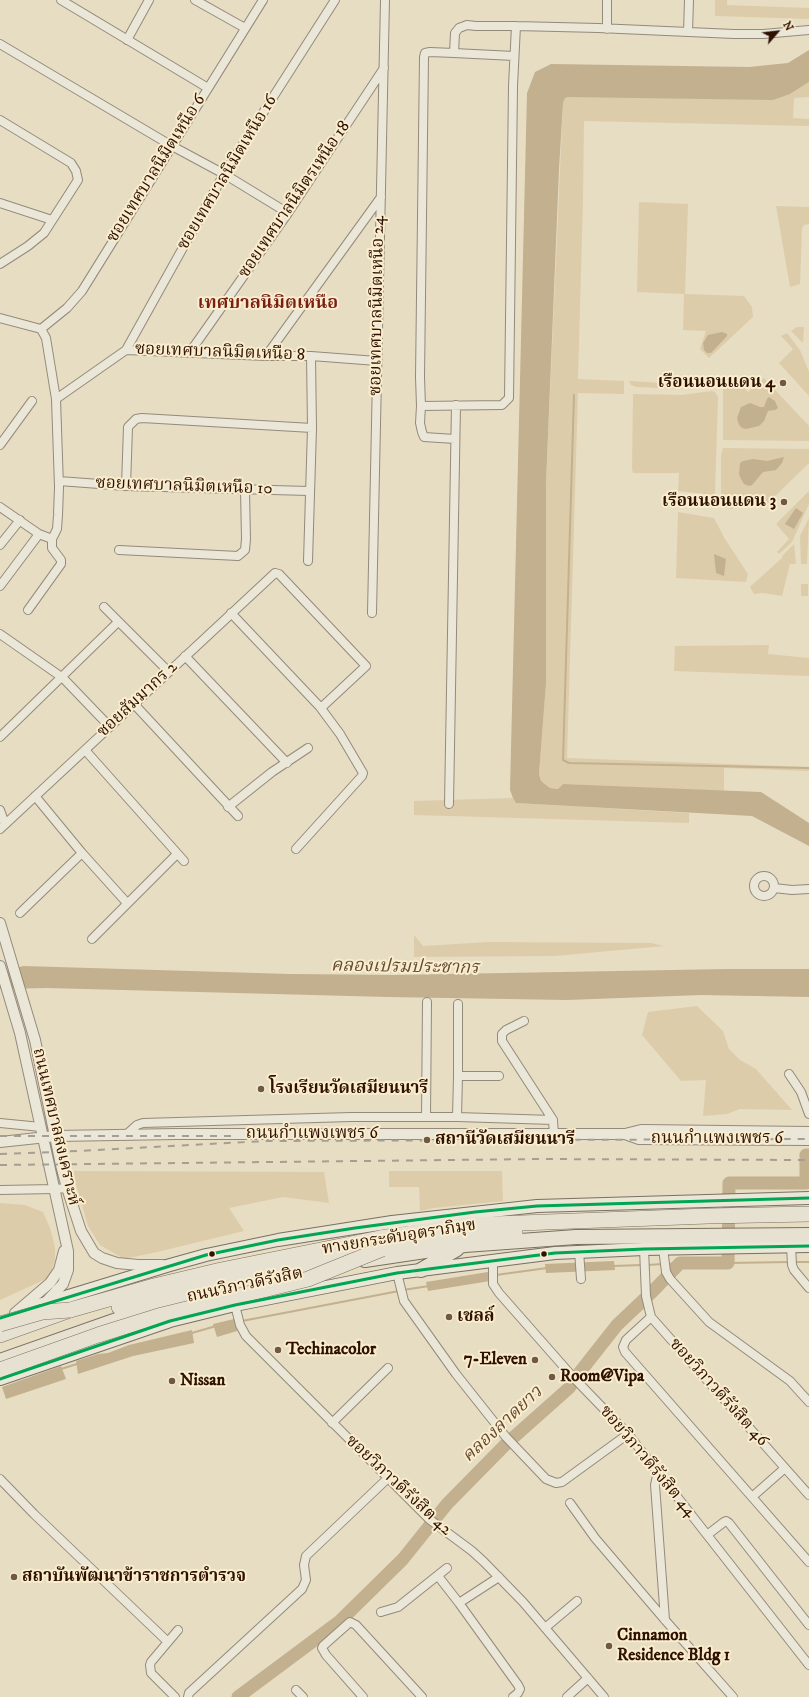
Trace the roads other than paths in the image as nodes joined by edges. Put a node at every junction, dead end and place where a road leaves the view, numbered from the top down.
1 (60, 0) edge
2 (149, 0) edge
3 (195, 0) edge
4 (263, 0) edge
5 (335, 0) edge
6 (385, 0) edge
7 (607, 0) edge
8 (689, 0) edge
9 (516, 26) junction
10 (245, 28) junction
11 (607, 29) junction
12 (809, 30) edge
13 (688, 32) junction
14 (127, 40) junction
15 (0, 44) edge
16 (454, 53) junction
17 (514, 56) junction
18 (384, 68) junction
19 (208, 88) junction
20 (0, 120) edge
21 (172, 146) junction
22 (224, 174) junction
23 (381, 197) junction
24 (0, 203) edge
25 (288, 213) junction
26 (52, 220) junction
27 (0, 264) edge
28 (0, 318) edge
29 (41, 329) junction
30 (126, 350) junction
31 (190, 352) junction
32 (266, 356) junction
33 (311, 356) junction
34 (377, 361) junction
35 (56, 399) junction
36 (32, 401) dead end
37 (456, 405) junction
38 (421, 406) junction
39 (312, 428) junction
40 (455, 439) junction
41 (0, 445) edge
42 (59, 481) junction
43 (126, 486) junction
44 (245, 490) junction
45 (309, 491) junction
46 (0, 506) edge
47 (20, 520) junction
48 (39, 534) junction
49 (52, 539) junction
50 (0, 544) edge
51 (119, 550) dead end
52 (308, 561) dead end
53 (0, 586) edge
54 (104, 607) dead end
55 (28, 610) dead end
56 (231, 613) junction
57 (372, 613) dead end
58 (118, 622) junction
59 (0, 634) edge
60 (185, 656) junction
61 (169, 672) junction
62 (63, 678) junction
63 (134, 704) junction
64 (320, 706) junction
65 (110, 726) junction
66 (0, 737) edge
67 (308, 748) dead end
68 (85, 750) junction
69 (286, 762) junction
70 (35, 796) junction
71 (449, 804) dead end
72 (228, 806) junction
73 (0, 810) edge
74 (238, 816) dead end
75 (2, 827) edge
76 (296, 850) dead end
77 (82, 854) junction
78 (177, 854) junction
79 (184, 861) dead end
80 (774, 888) dead end
81 (809, 889) edge
82 (127, 904) junction
83 (20, 913) dead end
84 (1, 927) edge
85 (92, 939) dead end
86 (0, 966) edge
87 (427, 1002) dead end
88 (458, 1004) dead end
89 (524, 1021) dead end
90 (789, 1074) dead end
91 (458, 1076) junction
92 (499, 1076) dead end
93 (809, 1114) edge
94 (426, 1117) junction
95 (456, 1117) junction
96 (553, 1120) junction
97 (0, 1123) edge
98 (42, 1132) junction
99 (809, 1132) edge
100 (625, 1134) junction
101 (126, 1135) junction
102 (554, 1135) junction
103 (0, 1136) edge
104 (56, 1136) junction
105 (809, 1140) edge
106 (0, 1142) edge
107 (67, 1188) junction
108 (55, 1189) junction
109 (0, 1190) edge
110 (809, 1198) edge
111 (730, 1204) junction
112 (809, 1208) edge
113 (809, 1214) edge
114 (809, 1224) edge
115 (64, 1229) junction
116 (804, 1240) edge
117 (730, 1241) junction
118 (465, 1245) junction
119 (382, 1249) junction
120 (644, 1249) junction
121 (663, 1254) junction
122 (579, 1255) junction
123 (170, 1265) junction
124 (493, 1265) junction
125 (421, 1270) junction
126 (581, 1277) dead end
127 (398, 1279) junction
128 (809, 1288) edge
129 (44, 1304) junction
130 (234, 1305) junction
131 (70, 1310) junction
132 (15, 1313) junction
133 (651, 1317) junction
134 (0, 1318) edge
135 (121, 1319) junction
136 (0, 1324) edge
137 (164, 1324) junction
138 (0, 1332) edge
139 (0, 1335) edge
140 (0, 1346) edge
141 (0, 1360) edge
142 (388, 1368) dead end
143 (0, 1370) edge
144 (0, 1380) edge
145 (809, 1402) edge
146 (332, 1423) junction
147 (628, 1434) junction
148 (785, 1468) junction
149 (658, 1471) junction
150 (0, 1479) edge
151 (387, 1479) junction
152 (809, 1496) edge
153 (752, 1497) junction
154 (570, 1503) dead end
155 (707, 1535) junction
156 (809, 1562) edge
157 (447, 1568) dead end
158 (438, 1576) junction
159 (498, 1576) junction
160 (576, 1601) dead end
161 (459, 1603) junction
162 (381, 1612) dead end
163 (665, 1620) junction
164 (809, 1625) edge
165 (545, 1628) junction
166 (178, 1630) dead end
167 (168, 1642) junction
168 (809, 1665) edge
169 (588, 1678) junction
170 (296, 1690) dead end
171 (175, 1697) edge
172 (188, 1697) edge
173 (303, 1697) edge
174 (363, 1697) edge
175 (422, 1697) edge
176 (513, 1697) edge
177 (567, 1697) edge
178 (604, 1697) edge
179 (733, 1697) edge

1 - 14 street
2 - 14 street
3 - 10 street
4 - 10 street, ซอยเทศบาลนิมิตเหนือ 6
5 - 22 street, ซอยเทศบาลนิมิตเหนือ 16
6 - 18 street, ซอยเทศบาลนิมิตเหนือ 24
7 - 11 street
8 - 13 street
9 - 11 street
9 - 16 street
9 - 17 street
10 - 19 street, ซอยเทศบาลนิมิตเหนือ 6
11 - 13 street
12 - 13 street
14 - 19 street
15 - 21 street
16 - 17 street
16 - 38 street
17 - 37 street
18 - 23 street, ซอยเทศบาลนิมิตเหนือ 24
18 - 25 street, ซอยเทศบาลนิมิตรเหนือ 18
19 - 21 street, ซอยเทศบาลนิมิตเหนือ 6
20 - 26 street
21 - 22 street
21 - 29 street, ซอยเทศบาลนิมิตเหนือ 6
22 - 25 street
22 - 30 street, ซอยเทศบาลนิมิตเหนือ 16
23 - 32 street
23 - 34 street, ซอยเทศบาลนิมิตเหนือ 24
24 - 26 street
25 - 31 street, ซอยเทศบาลนิมิตรเหนือ 18
26 - 27 street
28 - 29 street
29 - 35 street
30 - 31 street, ซอยเทศบาลนิมิตเหนือ 8
30 - 35 street, ซอยเทศบาลนิมิตเหนือ 8
31 - 32 street, ซอยเทศบาลนิมิตเหนือ 8
32 - 33 street, ซอยเทศบาลนิมิตเหนือ 8
33 - 34 street, ซอยเทศบาลนิมิตเหนือ 8
33 - 39 street
34 - 57 street, ซอยเทศบาลนิมิตเหนือ 24
35 - 42 street
36 - 41 street
37 - 38 street
37 - 40 street
38 - 40 street
39 - 43 street
39 - 45 street
40 - 71 street
42 - 43 street, ซอยเทศบาลนิมิตเหนือ 10
42 - 49 street
43 - 44 street, ซอยเทศบาลนิมิตเหนือ 10
44 - 45 street, ซอยเทศบาลนิมิตเหนือ 10
44 - 51 street
45 - 52 street
46 - 47 street
47 - 48 street
47 - 50 street
48 - 49 street
48 - 53 street
49 - 55 street
54 - 58 street
56 - 60 street, ซอยสัมมากร 2
56 - 64 street
56 - 64 street, ซอยสัมมากร 2
58 - 61 street
58 - 62 street
59 - 62 street
60 - 61 street, ซอยสัมมากร 2
60 - 69 street
61 - 63 street, ซอยสัมมากร 2
62 - 65 street
62 - 66 street
63 - 65 street, ซอยสัมมากร 2
63 - 72 street
64 - 76 street
65 - 68 street, ซอยสัมมากร 2
67 - 69 street
68 - 70 street, ซอยสัมมากร 2
68 - 78 street
69 - 72 street
70 - 75 street, ซอยสัมมากร 2
70 - 77 street
72 - 74 street
73 - 75 street
77 - 82 street
77 - 83 street
78 - 79 street
78 - 82 street
80 - 81 street
82 - 85 street
84 - 104 street, ถนนเทศบาลสงเคราะห์
86 - 98 street, ถนนเทศบาลสงเคราะห์
87 - 94 street
88 - 91 street
89 - 96 street
90 - 93 street
91 - 92 street
91 - 95 street
94 - 95 street
94 - 101 street
95 - 96 street
96 - 102 street
97 - 98 street
98 - 103 street, ถนนกำแพงเพชร 6
98 - 104 street, ถนนกำแพงเพชร 6
98 - 106 street, ถนนกำแพงเพชร 6
98 - 108 street, ถนนเทศบาลสงเคราะห์
99 - 100 street, ถนนกำแพงเพชร 6
100 - 102 street, ถนนกำแพงเพชร 6
100 - 105 street, ถนนกำแพงเพชร 6
101 - 102 street, ถนนกำแพงเพชร 6
101 - 104 street, ถนนกำแพงเพชร 6
104 - 107 street, ถนนเทศบาลสงเคราะห์
107 - 108 street
107 - 123 street, ถนนเทศบาลสงเคราะห์
108 - 109 street
108 - 115 street, ถนนเทศบาลสงเคราะห์
110 - 111 main road, ถนนวิภาวดีรังสิต
111 - 112 highway, ถนนวิภาวดีรังสิต
111 - 123 main road, ถนนวิภาวดีรังสิต
111 - 138 highway, ถนนวิภาวดีรังสิต
113 - 131 highway, ทางยกระดับอุตราภิมุข
114 - 119 highway, ทางยกระดับอุตราภิมุข
115 - 129 street, ถนนเทศบาลสงเคราะห์
115 - 132 street
116 - 117 highway, ถนนวิภาวดีรังสิต
116 - 128 street
117 - 118 highway, ถนนวิภาวดีรังสิต
117 - 121 main road, ถนนวิภาวดีรังสิต
118 - 125 highway
118 - 135 highway, ถนนวิภาวดีรังสิต
119 - 140 highway, ทางยกระดับอุตราภิมุข, bridge
119 - 143 highway, bridge
120 - 121 main road, ถนนวิภาวดีรังสิต
120 - 122 main road, ถนนวิภาวดีรังสิต
120 - 133 street, ซอยวิภาวดีรังสิต 46
121 - 145 street
122 - 124 main road, ถนนวิภาวดีรังสิต
122 - 126 street
123 - 129 main road, ถนนวิภาวดีรังสิต
124 - 125 main road, ถนนวิภาวดีรังสิต
124 - 147 street, ซอยวิภาวดีรังสิต 44
125 - 127 main road, ถนนวิภาวดีรังสิต
127 - 130 main road, ถนนวิภาวดีรังสิต
127 - 147 street
129 - 132 main road, ถนนวิภาวดีรังสิต
130 - 137 main road, ถนนวิภาวดีรังสิต
130 - 146 street, ซอยวิภาวดีรังสิต 42
131 - 136 highway, bridge
131 - 139 highway, ทางยกระดับอุตราภิมุข, bridge
132 - 134 main road, ถนนวิภาวดีรังสิต
133 - 148 street, ซอยวิภาวดีรังสิต 46
133 - 153 street
135 - 137 highway
135 - 141 highway, ถนนวิภาวดีรังสิต
137 - 144 main road, ถนนวิภาวดีรังสิต
142 - 146 street
146 - 151 street, ซอยวิภาวดีรังสิต 42
147 - 149 street, ซอยวิภาวดีรังสิต 44
148 - 152 street, ซอยวิภาวดีรังสิต 46
148 - 153 street
149 - 155 street, ซอยวิภาวดีรังสิต 44
149 - 163 street
150 - 167 street
151 - 159 street, ซอยวิภาวดีรังสิต 42
151 - 172 street
153 - 156 street
154 - 163 street
155 - 164 street
155 - 168 street, ซอยวิภาวดีรังสิต 44
157 - 158 street
158 - 161 street
158 - 162 street
159 - 161 street
159 - 165 street, ซอยวิภาวดีรังสิต 42
160 - 165 street
161 - 176 street
163 - 179 street
165 - 169 street, ซอยวิภาวดีรังสิต 42
166 - 167 street
167 - 171 street
169 - 177 street
169 - 178 street, ซอยวิภาวดีรังสิต 42
170 - 173 street
174 - 175 street

